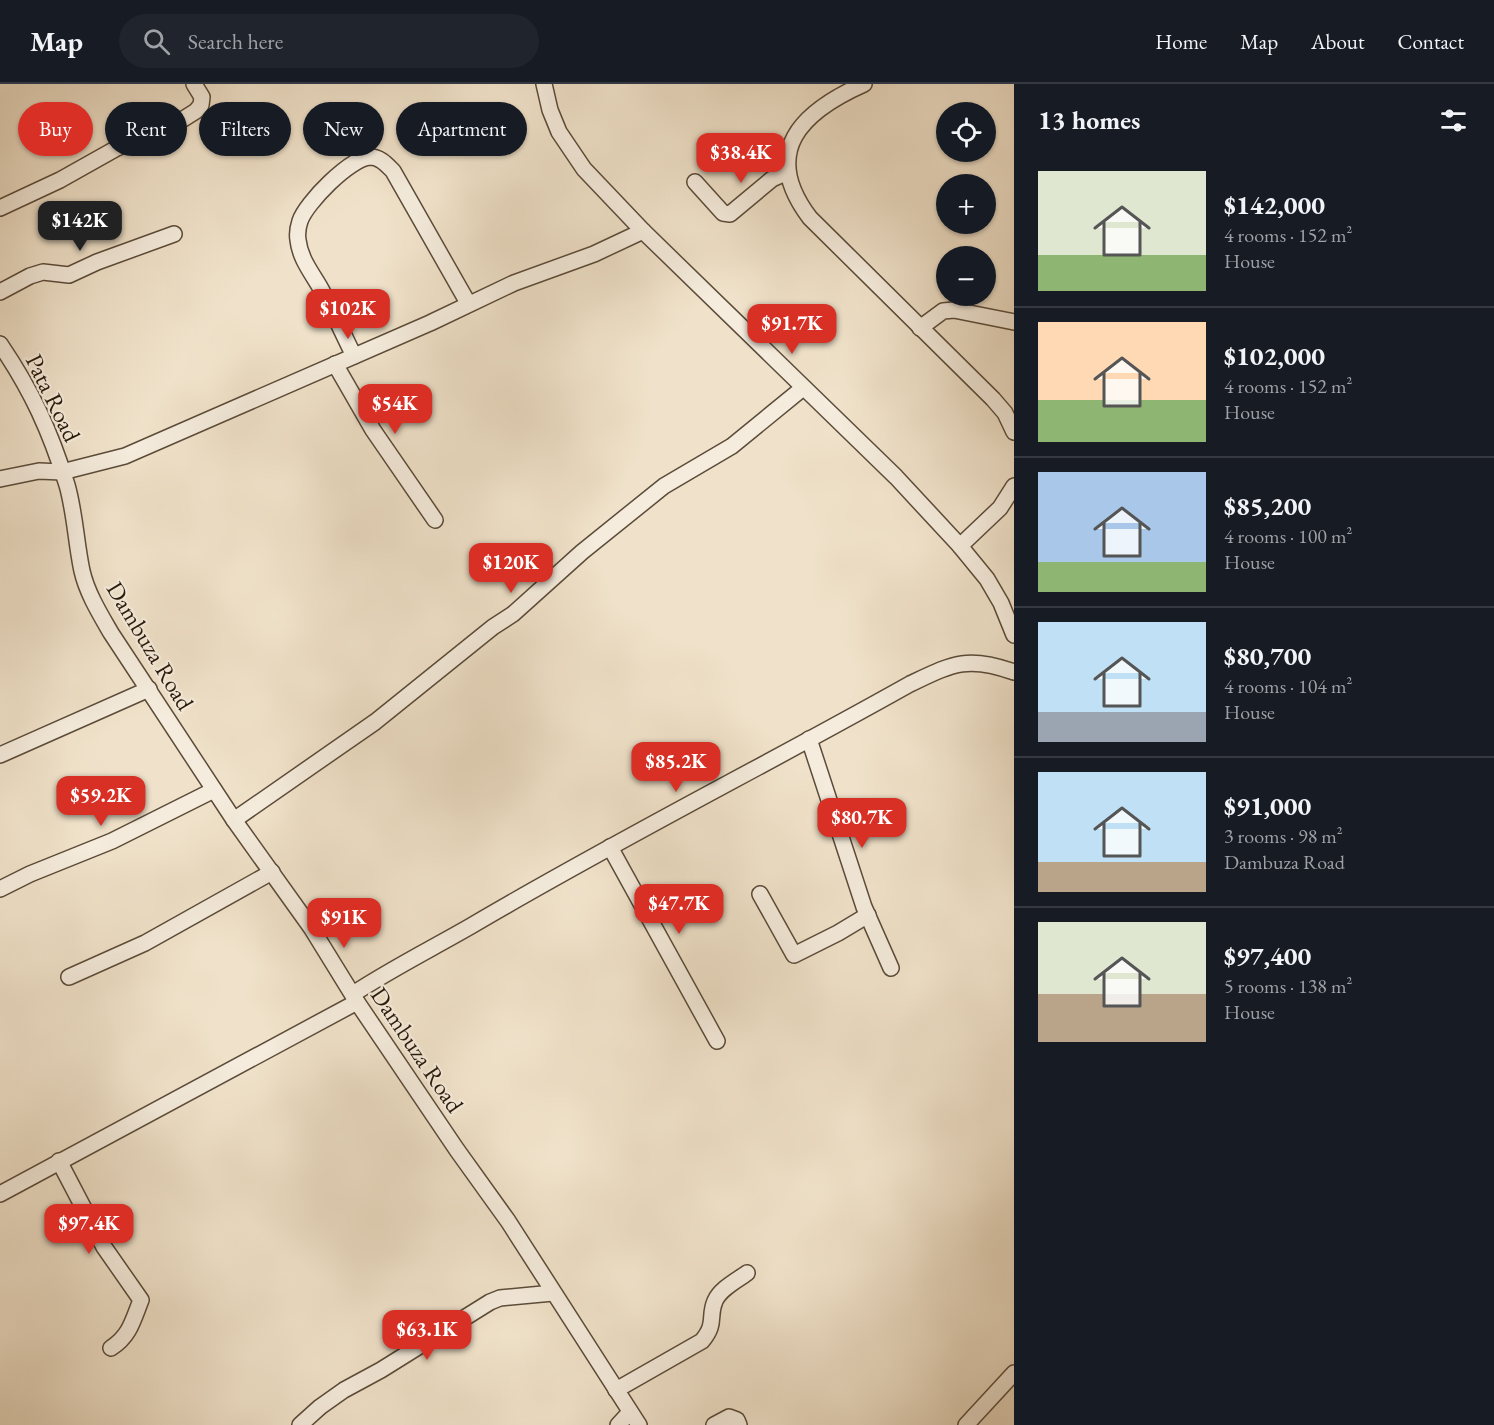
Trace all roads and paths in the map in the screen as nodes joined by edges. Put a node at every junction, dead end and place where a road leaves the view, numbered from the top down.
1 (194, 84) edge
2 (544, 84) edge
3 (864, 84) edge
4 (788, 172) junction
5 (694, 182) dead end
6 (0, 208) edge
7 (643, 231) junction
8 (174, 234) dead end
9 (0, 292) edge
10 (468, 303) junction
11 (1014, 322) edge
12 (920, 328) junction
13 (0, 344) edge
14 (354, 356) junction
15 (335, 364) junction
16 (803, 388) junction
17 (1014, 432) edge
18 (62, 472) junction
19 (0, 479) edge
20 (1014, 486) edge
21 (435, 520) dead end
22 (960, 546) junction
23 (1014, 635) edge
24 (1014, 672) edge
25 (149, 689) junction
26 (809, 739) junction
27 (0, 755) edge
28 (214, 790) junction
29 (234, 820) junction
30 (610, 847) junction
31 (272, 872) junction
32 (0, 889) edge
33 (760, 894) dead end
34 (868, 915) junction
35 (891, 968) dead end
36 (69, 977) dead end
37 (355, 998) junction
38 (717, 1041) dead end
39 (59, 1161) junction
40 (0, 1194) edge
41 (747, 1273) dead end
42 (553, 1293) junction
43 (111, 1348) dead end
44 (1014, 1373) edge
45 (616, 1390) junction
46 (634, 1419) edge
47 (300, 1425) edge
48 (618, 1425) edge
49 (714, 1425) edge
50 (739, 1425) edge
51 (966, 1425) edge

1 - 6 street
2 - 7 street
3 - 4 street
4 - 5 street
4 - 12 street
7 - 10 street
7 - 16 street
8 - 9 street
10 - 14 street
10 - 14 street
11 - 12 street
12 - 17 street
13 - 18 street, Pata Road
14 - 15 street
15 - 18 street
15 - 21 street
16 - 22 street
16 - 29 street
18 - 19 street
18 - 25 street, Dambuza Road
20 - 22 street
22 - 23 street
24 - 26 street
25 - 27 street
25 - 28 street, Dambuza Road
26 - 30 street
26 - 34 street
28 - 29 street, Dambuza Road
28 - 32 street
29 - 31 street, Dambuza Road
30 - 37 street
30 - 38 street
31 - 36 street
31 - 37 street, Dambuza Road
33 - 34 street
34 - 35 street
37 - 39 street
37 - 42 street, Dambuza Road
39 - 40 street
39 - 43 street
41 - 45 street
42 - 45 street, Dambuza Road
42 - 47 street
44 - 51 street
45 - 46 street, Dambuza Road
46 - 48 street
49 - 50 street

